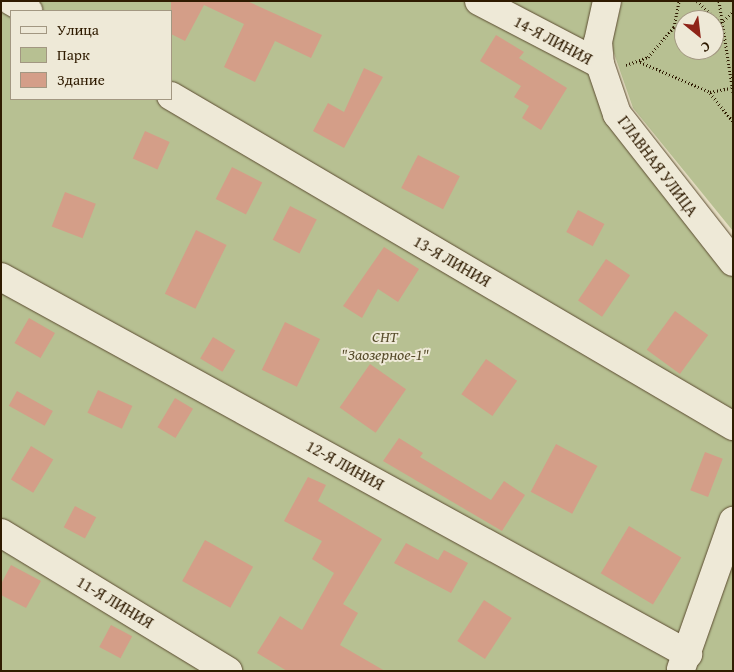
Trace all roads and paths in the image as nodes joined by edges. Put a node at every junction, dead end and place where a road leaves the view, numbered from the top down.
1 (11, 1) edge
2 (479, 1) edge
3 (607, 1) edge
4 (679, 1) edge
5 (697, 1) edge
6 (26, 10) edge
7 (707, 10) edge
8 (724, 42) edge
9 (639, 62) junction
10 (600, 64) junction
11 (731, 88) junction
12 (710, 92) junction
13 (733, 93) edge
14 (172, 97) edge
15 (733, 121) edge
16 (733, 262) edge
17 (1, 277) edge
18 (733, 426) edge
19 (733, 521) edge
20 (1, 533) edge
21 (684, 662) edge
22 (228, 671) edge

1 - 6 street
2 - 10 street, 14-Я ЛИНИЯ
3 - 10 street, ГЛАВНАЯ УЛИЦА
4 - 9 path
5 - 7 path
8 - 11 path
9 - 10 path
9 - 12 path
10 - 16 street, ГЛАВНАЯ УЛИЦА
11 - 12 path
11 - 13 path
12 - 15 path
14 - 18 street, 13-Я ЛИНИЯ
17 - 21 street, 12-Я ЛИНИЯ
19 - 21 street
20 - 22 street, 11-Я ЛИНИЯ

